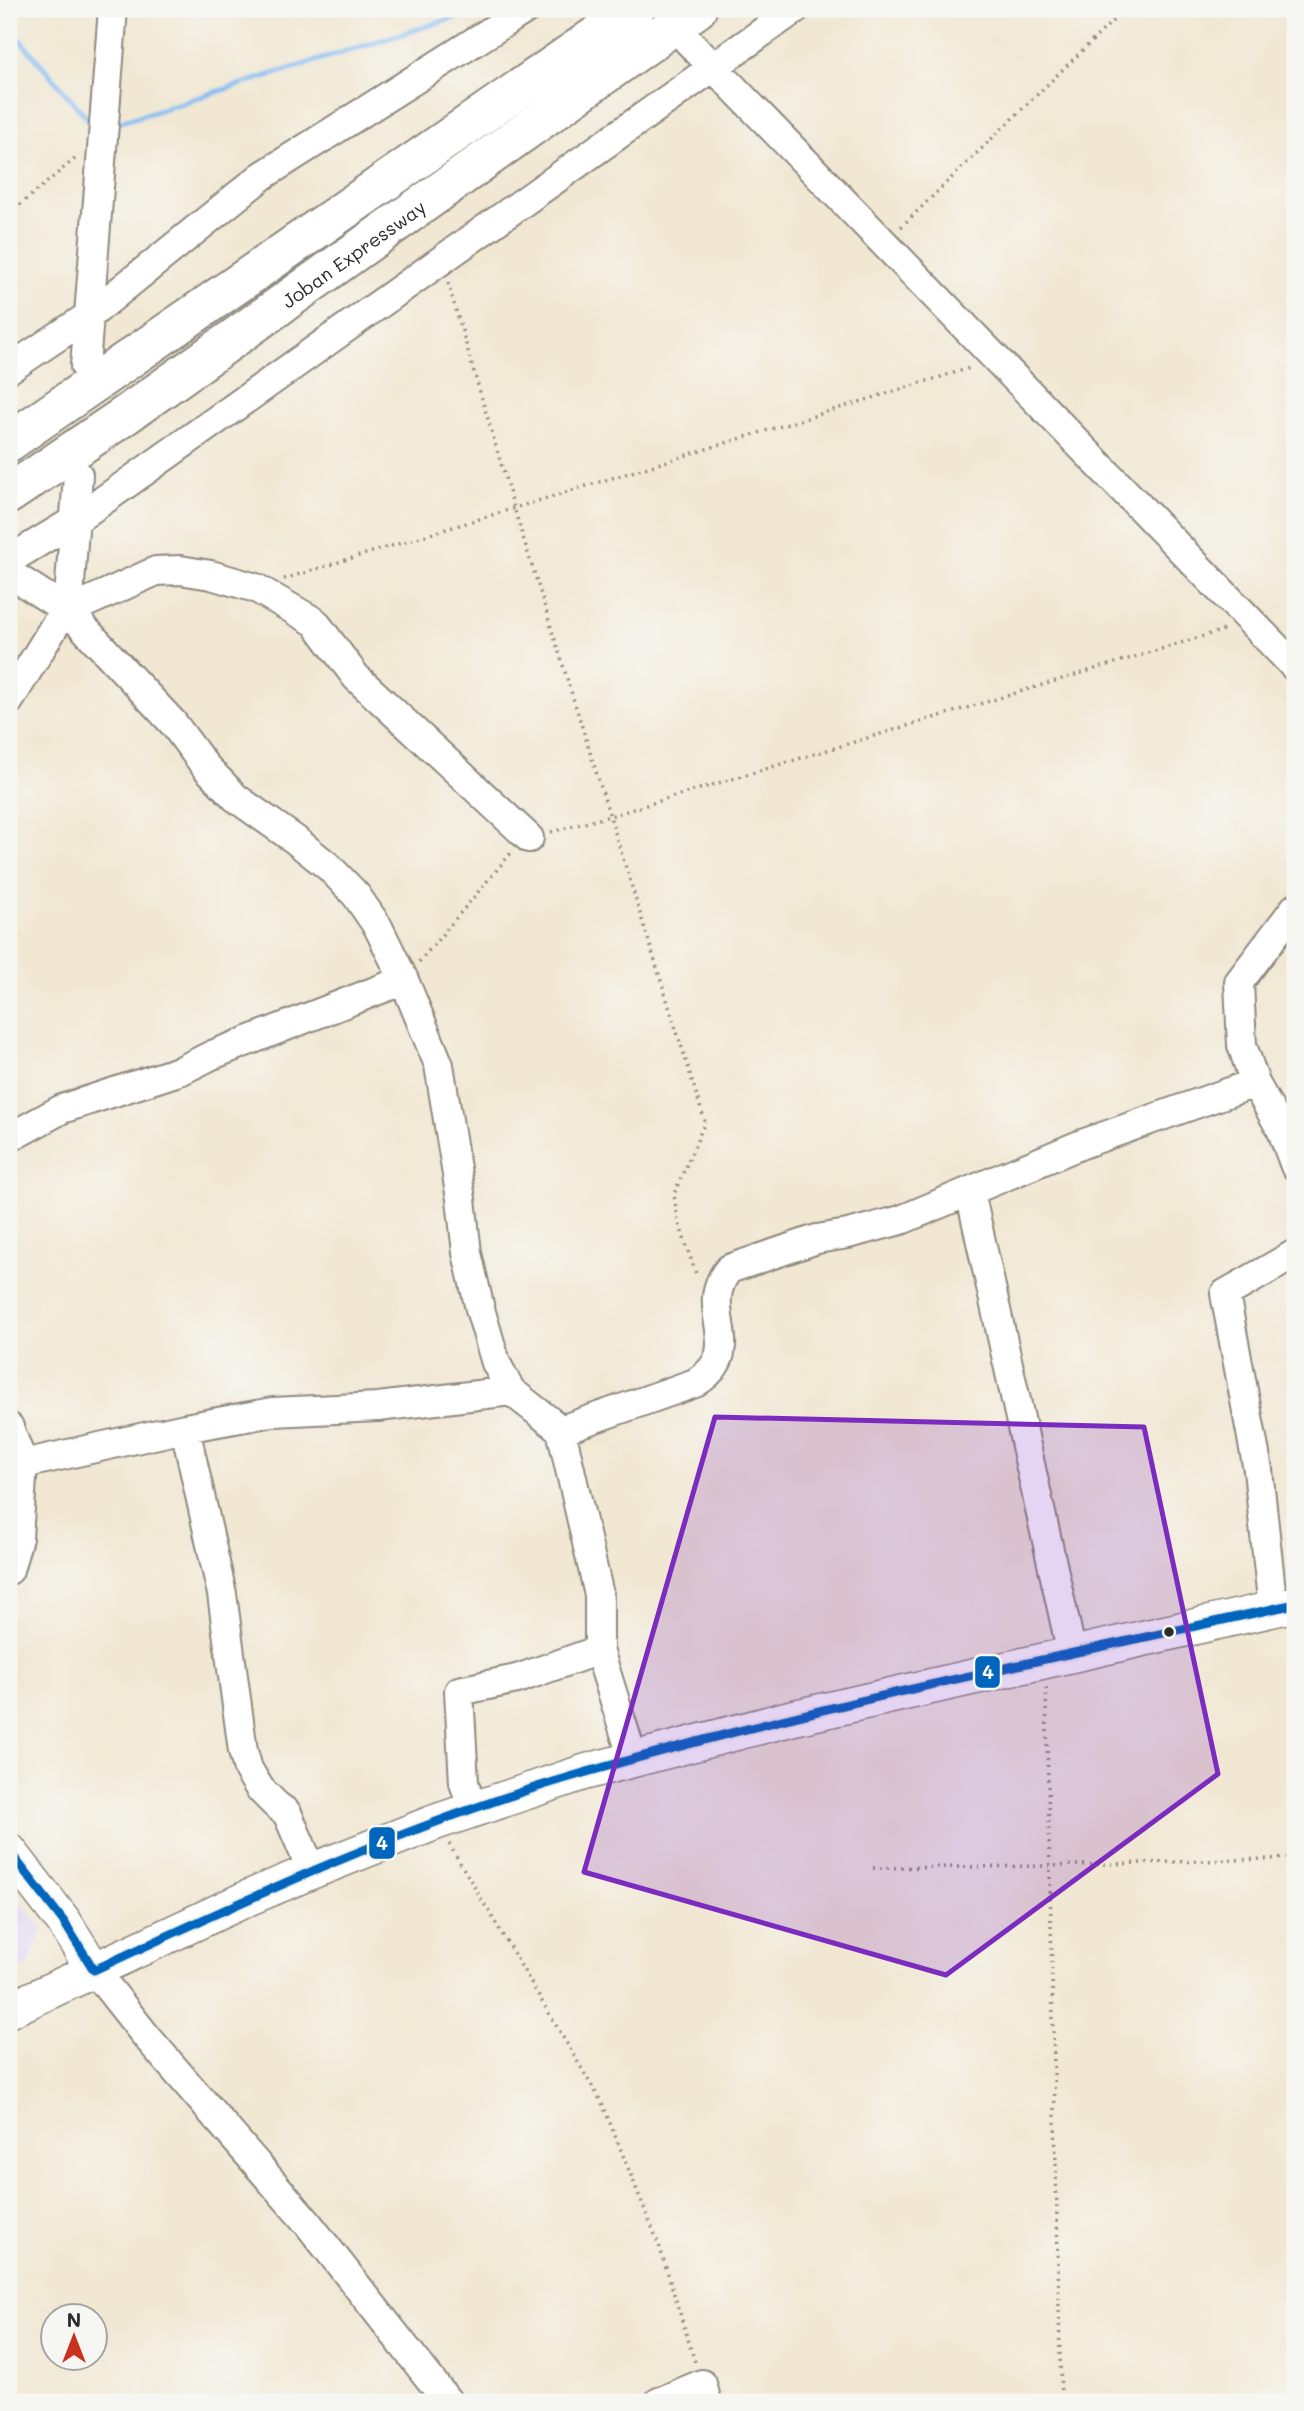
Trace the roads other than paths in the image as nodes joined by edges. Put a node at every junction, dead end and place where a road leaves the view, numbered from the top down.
1 (113, 9) edge
2 (526, 9) edge
3 (635, 9) edge
4 (795, 9) edge
5 (692, 25) edge
6 (714, 68) junction
7 (90, 315) junction
8 (85, 366) dead end
9 (9, 369) edge
10 (9, 442) edge
11 (78, 475) dead end
12 (9, 494) edge
13 (76, 519) junction
14 (9, 560) edge
15 (9, 573) edge
16 (68, 611) junction
17 (1295, 667) edge
18 (9, 701) edge
19 (529, 838) road end
20 (1295, 908) edge
21 (404, 980) junction
22 (1255, 1083) junction
23 (1288, 1128) edge
24 (9, 1138) edge
25 (1295, 1166) edge
26 (970, 1192) junction
27 (1295, 1254) edge
28 (511, 1391) junction
29 (9, 1427) edge
30 (185, 1428) junction
31 (561, 1430) junction
32 (23, 1464) junction
33 (9, 1570) edge
34 (1284, 1606) edge
35 (599, 1650) junction
36 (1059, 1658) junction
37 (633, 1759) junction
38 (473, 1809) junction
39 (9, 1851) edge
40 (312, 1871) junction
41 (94, 1970) junction
42 (9, 2010) edge
43 (705, 2393) edge
44 (448, 2402) edge
45 (659, 2402) edge

1 - 7 street
2 - 7 street
3 - 10 highway
4 - 6 street
5 - 6 street
5 - 12 highway, Joban Expressway
6 - 13 street
6 - 17 street
7 - 8 street
7 - 9 street
11 - 13 street
13 - 14 street
13 - 16 street
15 - 16 street
16 - 18 street
16 - 19 street
16 - 21 street
20 - 22 street
21 - 24 street
21 - 28 street
22 - 23 street
22 - 26 street
23 - 25 street
26 - 31 street
26 - 36 street
27 - 34 street
28 - 30 street
28 - 31 street
29 - 32 street
30 - 32 street
30 - 40 street
31 - 35 street
32 - 33 street
34 - 36 main road
35 - 37 street
35 - 38 street
36 - 37 main road
37 - 38 main road
38 - 40 main road
39 - 41 main road
40 - 41 main road
41 - 42 main road
41 - 44 street
43 - 45 street

